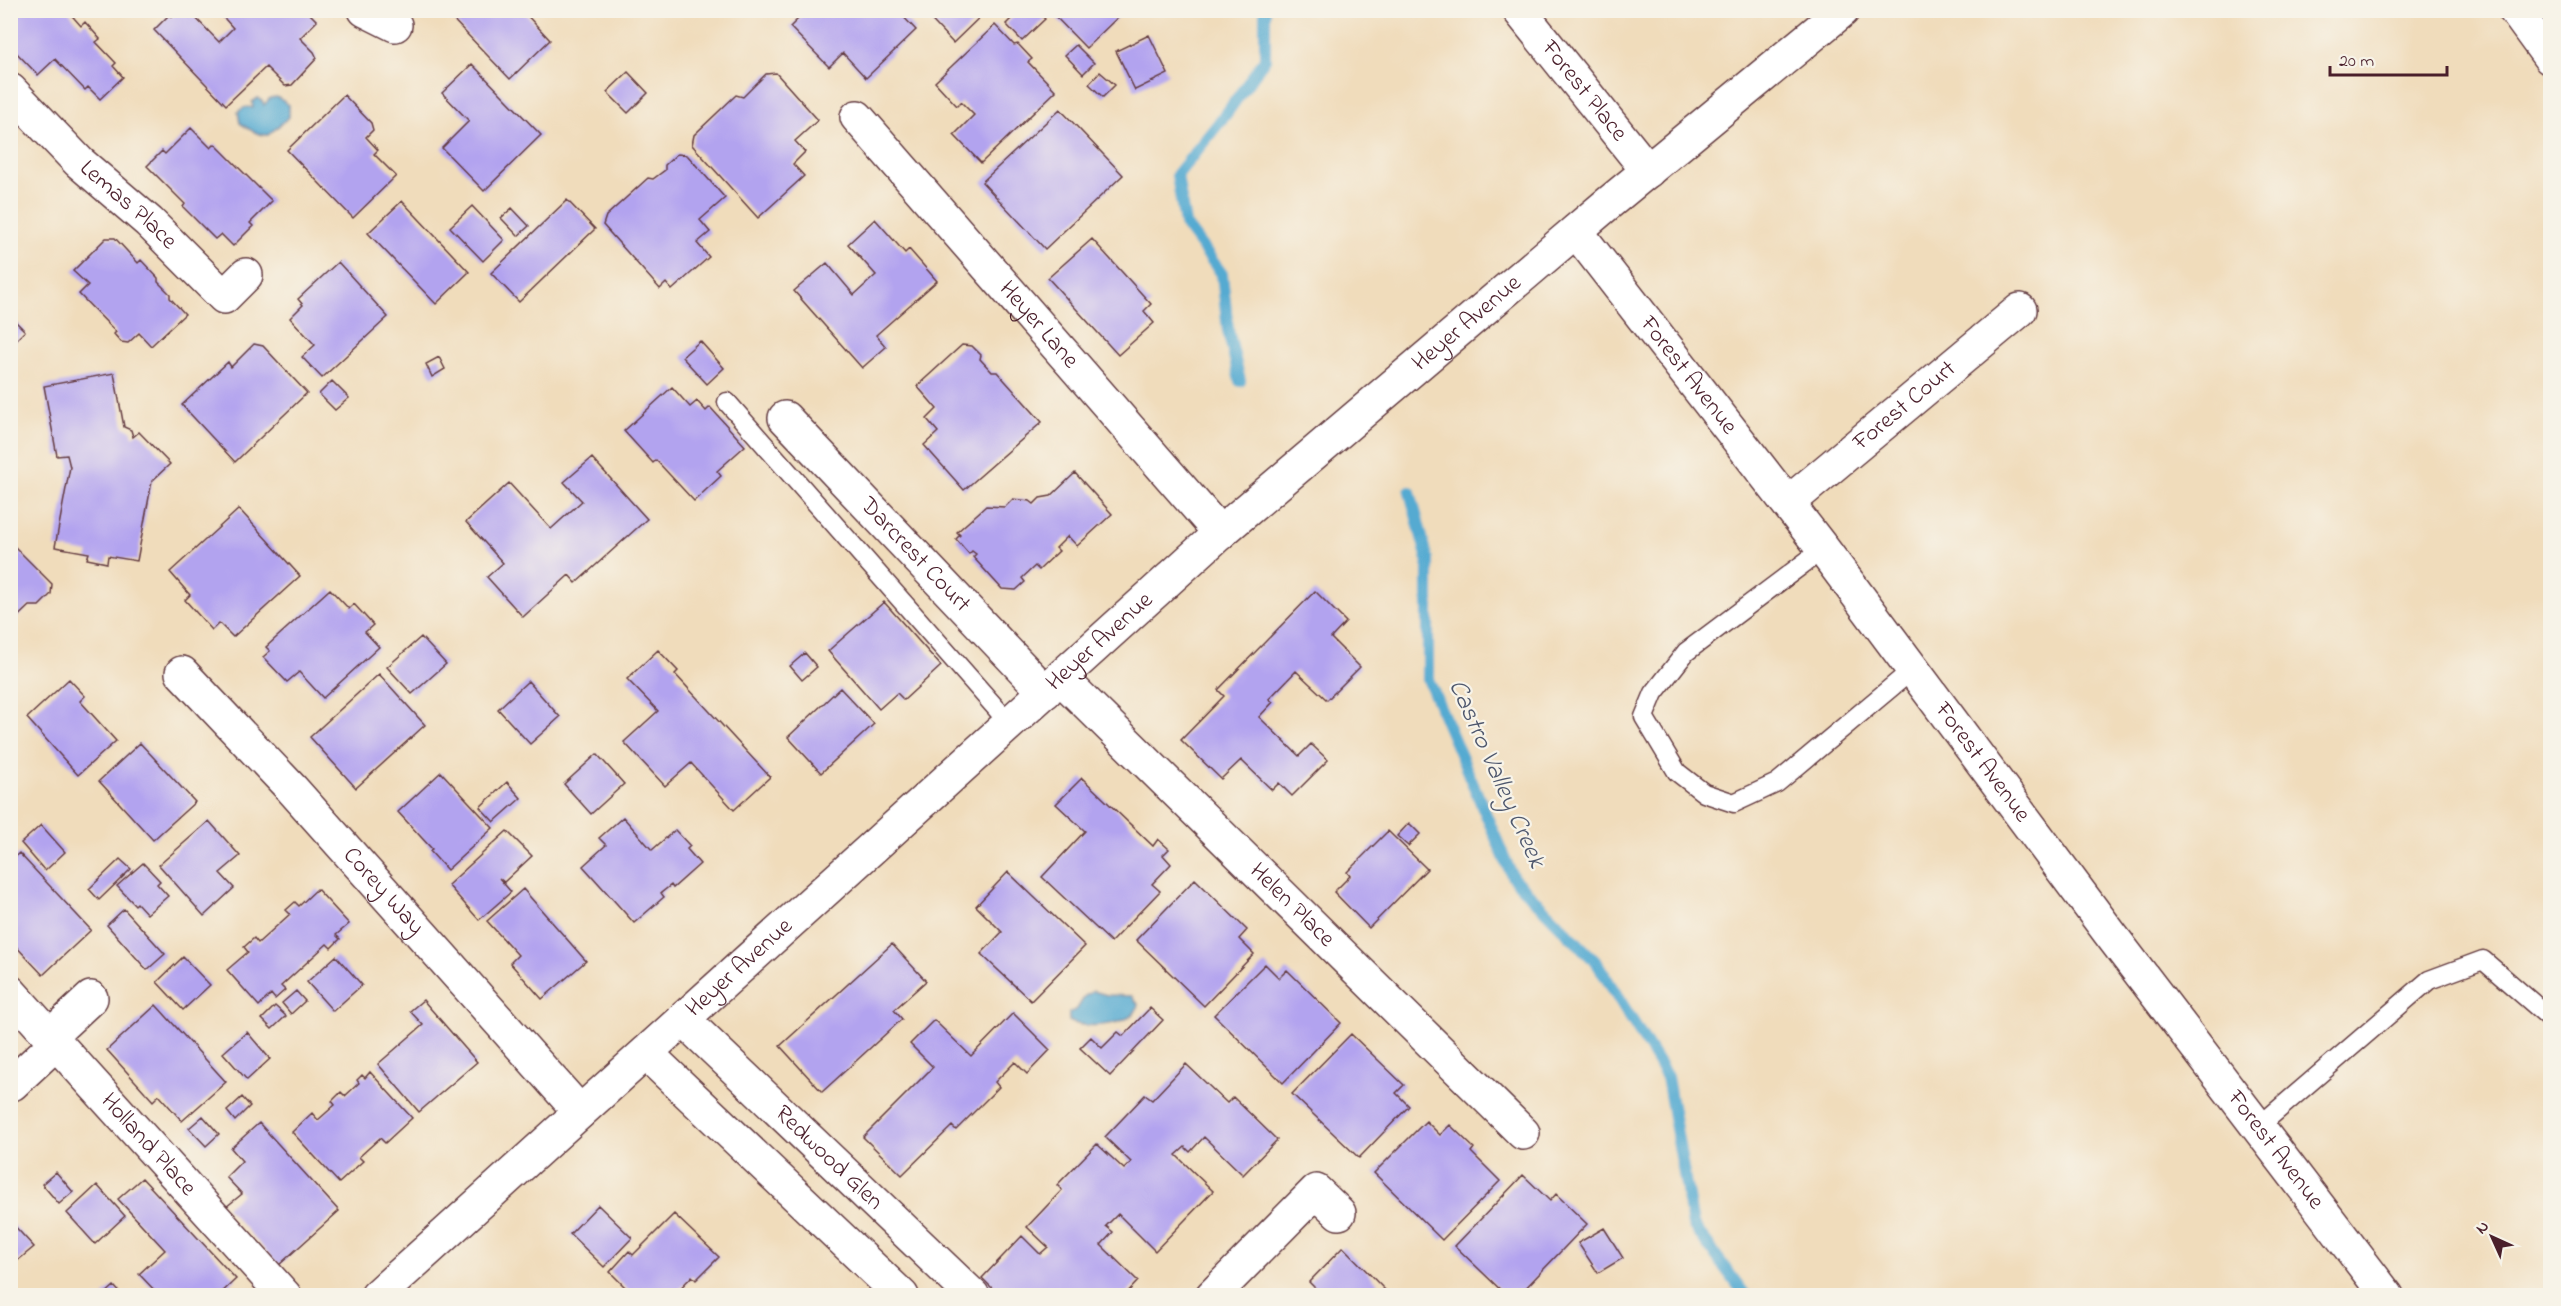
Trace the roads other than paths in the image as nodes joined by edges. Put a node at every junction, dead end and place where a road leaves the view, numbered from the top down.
1 (365, 10) edge
2 (1519, 10) edge
3 (2515, 10) edge
4 (1837, 12) edge
5 (395, 25) dead end
6 (2550, 58) edge
7 (10, 90) edge
8 (857, 117) dead end
9 (1648, 171) junction
10 (1576, 231) junction
11 (246, 275) dead end
12 (2020, 310) dead end
13 (727, 402) dead end
14 (785, 418) dead end
15 (1788, 503) junction
16 (1220, 533) junction
17 (1823, 549) junction
18 (1912, 670) junction
19 (182, 673) dead end
20 (1053, 685) junction
21 (1010, 724) junction
22 (10, 992) edge
23 (91, 998) dead end
24 (2550, 1018) edge
25 (684, 1020) junction
26 (53, 1039) junction
27 (646, 1053) junction
28 (12, 1084) edge
29 (580, 1112) junction
30 (2258, 1127) junction
31 (1523, 1133) dead end
32 (1339, 1213) dead end
33 (285, 1296) edge
34 (377, 1296) edge
35 (902, 1296) edge
36 (973, 1296) edge
37 (1212, 1296) edge
38 (2387, 1296) edge

1 - 5 street
2 - 9 street, Forest Place
3 - 6 street
4 - 9 street, Heyer Avenue
7 - 11 street, Lemas Place
8 - 16 street, Heyer Lane
9 - 10 street, Heyer Avenue
10 - 15 street, Forest Avenue
10 - 16 street, Heyer Avenue
12 - 15 street, Forest Court
13 - 21 lane
14 - 20 street, Darcrest Court
15 - 17 street, Forest Avenue
16 - 20 street, Heyer Avenue
17 - 18 street, Forest Avenue
17 - 18 lane
18 - 30 street, Forest Avenue
19 - 29 street, Corey Way
20 - 21 street, Heyer Avenue
20 - 31 street, Helen Place
21 - 25 street, Heyer Avenue
22 - 26 street, Holland Place
23 - 26 street
24 - 30 lane
25 - 27 street, Heyer Avenue
25 - 36 street, Redwood Glen
26 - 28 street
26 - 33 street, Holland Place
27 - 29 street, Heyer Avenue
27 - 35 street
29 - 34 street, Heyer Avenue
30 - 38 street, Forest Avenue
32 - 37 street

